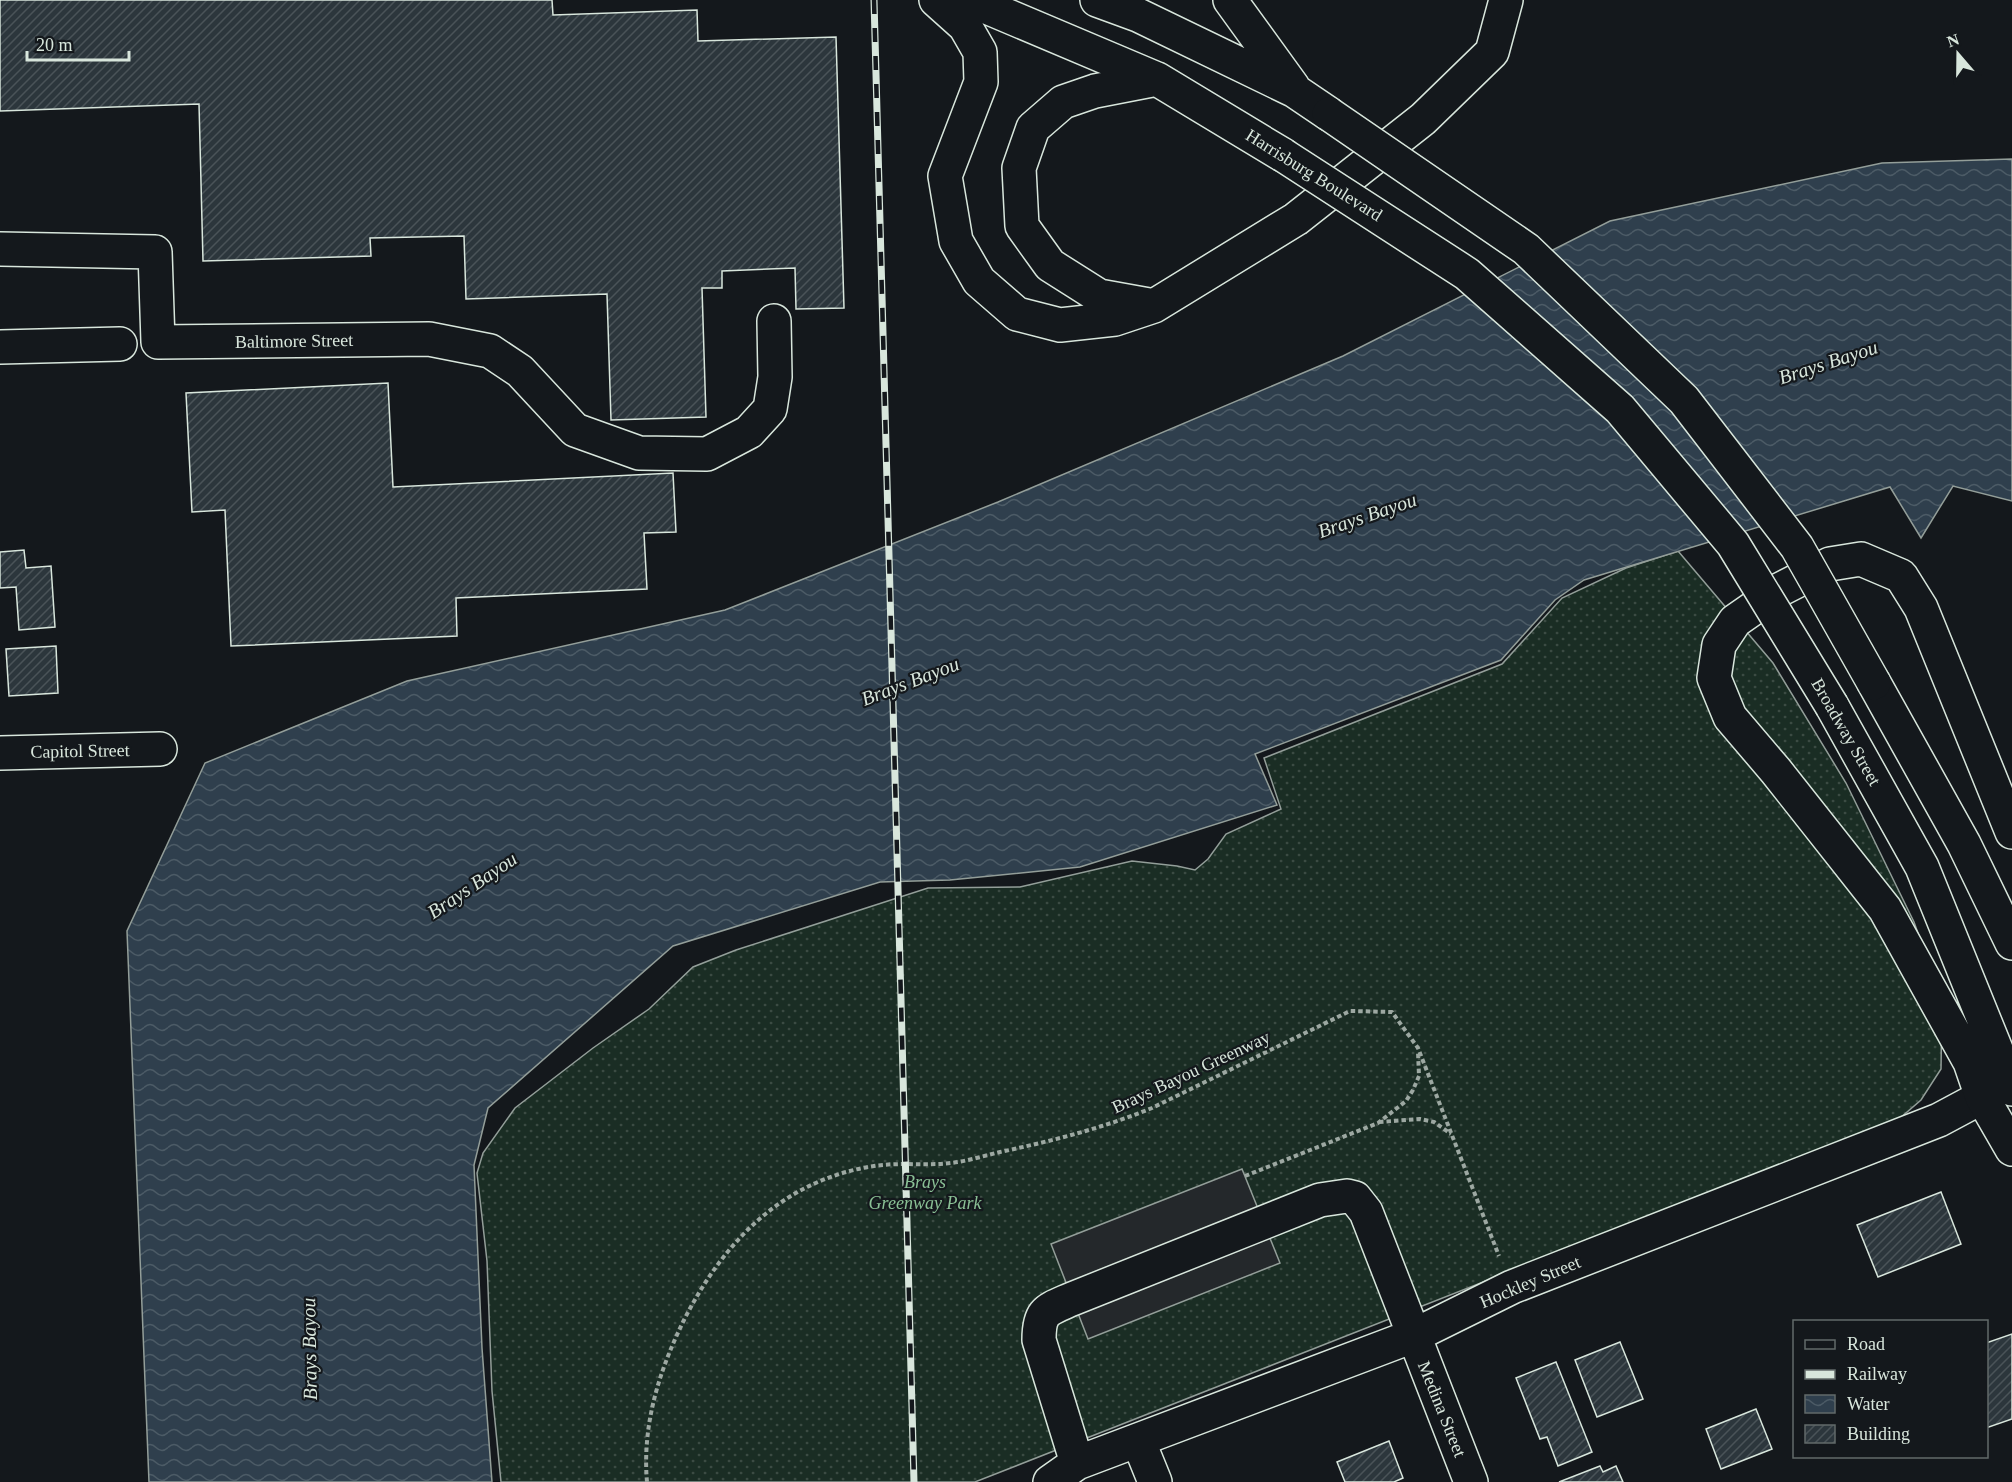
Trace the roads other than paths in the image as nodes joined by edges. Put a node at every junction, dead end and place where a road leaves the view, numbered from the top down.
1 (936, 0) edge
2 (970, 0) edge
3 (1097, 0) edge
4 (1230, 0) edge
5 (1506, 0) edge
6 (1127, 8) edge
7 (1157, 79) junction
8 (1295, 91) junction
9 (0, 249) edge
10 (1154, 306) junction
11 (774, 321) dead end
12 (120, 344) dead end
13 (0, 348) edge
14 (1620, 409) joint
15 (160, 749) dead end
16 (0, 753) edge
17 (2012, 832) edge
18 (2012, 943) edge
19 (1997, 1093) edge
20 (2012, 1149) edge
21 (1413, 1336) junction
22 (1138, 1440) junction
23 (1077, 1463) junction
24 (1050, 1482) edge
25 (1155, 1482) edge
26 (1471, 1482) edge

1 - 10 main road
2 - 7 main road, Harrisburg Boulevard
3 - 6 main road
4 - 8 main road
5 - 10 main road
6 - 8 main road
7 - 10 main road
7 - 14 main road, Harrisburg Boulevard, bridge
8 - 18 main road, bridge
9 - 11 main road, Baltimore Street
12 - 13 main road
14 - 19 main road, Broadway Street, bridge
15 - 16 main road, Capitol Street
17 - 19 main road
19 - 20 main road
19 - 21 main road, Hockley Street
21 - 22 main road, Hockley Street
21 - 23 main road, Medina Street
21 - 26 main road, Medina Street
22 - 23 main road, Hockley Street
22 - 25 main road
23 - 24 main road, Hockley Street

